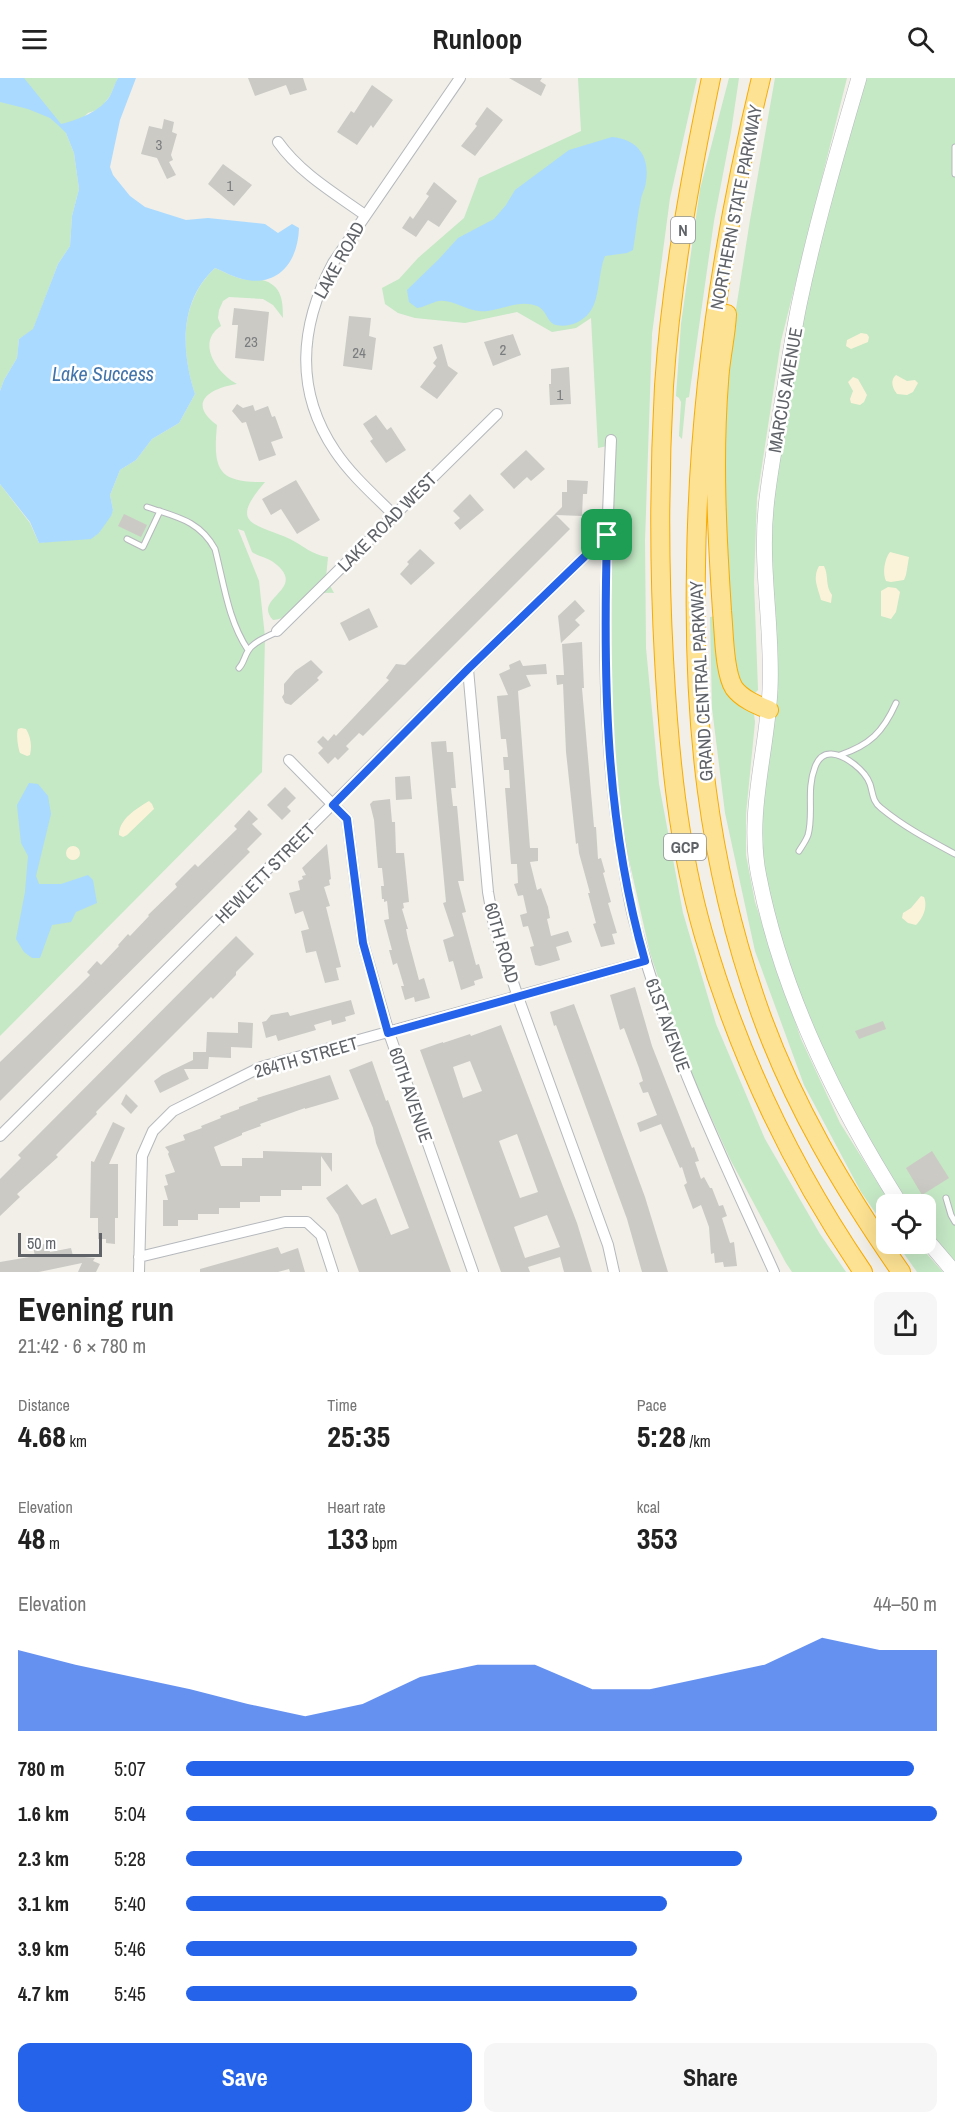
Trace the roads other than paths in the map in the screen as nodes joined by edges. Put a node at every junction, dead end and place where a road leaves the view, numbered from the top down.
1 (460, 78) edge
2 (711, 78) edge
3 (761, 78) edge
4 (859, 78) edge
5 (278, 142) dead end
6 (955, 147) edge
7 (955, 174) edge
8 (365, 215) junction
9 (732, 216) junction
10 (712, 336) joint
11 (665, 383) joint
12 (497, 414) dead end
13 (610, 440) dead end
14 (147, 507) dead end
15 (160, 511) junction
16 (394, 515) junction
17 (607, 535) junction
18 (127, 539) dead end
19 (278, 631) joint
20 (248, 650) junction
21 (239, 668) dead end
22 (468, 669) junction
23 (896, 703) dead end
24 (769, 710) junction
25 (840, 755) junction
26 (290, 760) dead end
27 (333, 805) junction
28 (799, 851) dead end
29 (955, 854) edge
30 (645, 961) junction
31 (518, 997) junction
32 (388, 1033) junction
33 (0, 1136) edge
34 (894, 1194) edge
35 (946, 1198) dead end
36 (955, 1222) edge
37 (936, 1251) edge
38 (139, 1257) junction
39 (139, 1272) edge
40 (333, 1272) edge
41 (473, 1272) edge
42 (614, 1272) edge
43 (774, 1272) edge
44 (864, 1272) edge
45 (901, 1272) edge
46 (954, 1272) edge

1 - 8 street, LAKE ROAD
2 - 11 highway, N
3 - 9 highway, NORTHERN STATE PARKWAY
4 - 24 main road, MARCUS AVENUE
5 - 8 street
6 - 7 lane
8 - 16 street, LAKE ROAD
9 - 10 highway, NORTHERN STATE PARKWAY
9 - 24 highway
10 - 45 highway, GRAND CENTRAL PARKWAY / GCP
11 - 44 highway, GRAND CENTRAL PARKWAY / GCP
12 - 16 street, LAKE ROAD WEST
13 - 17 street, 61ST AVENUE
14 - 15 lane
15 - 18 lane
15 - 20 lane
16 - 19 street, LAKE ROAD WEST
17 - 22 street, HEWLETT STREET
17 - 30 street, 61ST AVENUE
19 - 20 lane
20 - 21 lane
22 - 27 street, HEWLETT STREET
22 - 31 street, 60TH ROAD
23 - 25 lane
24 - 34 main road, MARCUS AVENUE
25 - 28 lane
25 - 29 lane
26 - 27 street, 60TH AVENUE
27 - 32 street, 60TH AVENUE
27 - 33 street, HEWLETT STREET
30 - 31 street, 264TH STREET
30 - 43 street, 61ST AVENUE
31 - 32 street, 264TH STREET
31 - 42 street, 60TH ROAD
32 - 38 street, 264TH STREET
32 - 41 street, 60TH AVENUE
35 - 36 lane
37 - 46 main road
38 - 39 street
38 - 40 street

